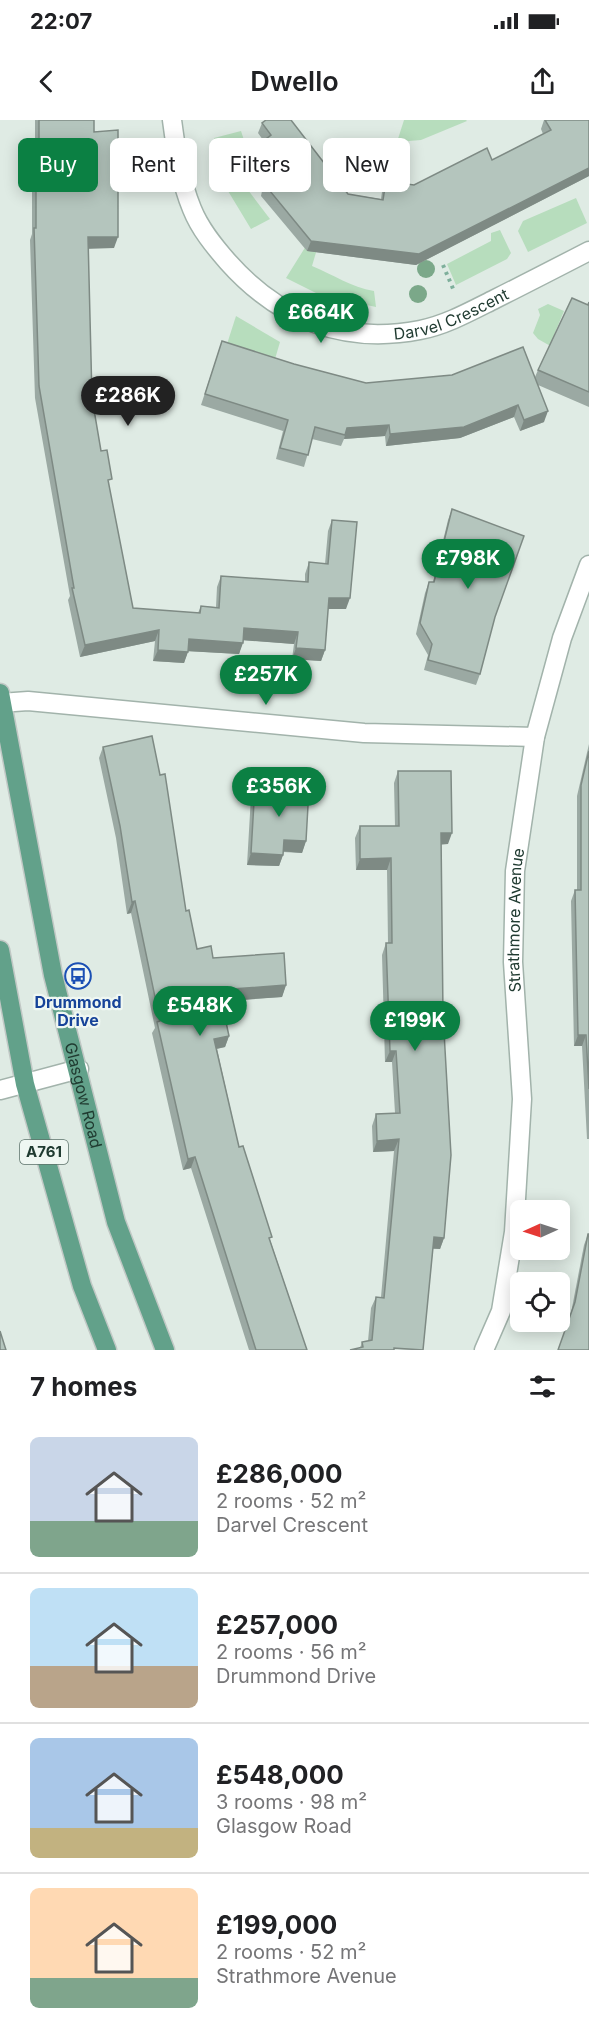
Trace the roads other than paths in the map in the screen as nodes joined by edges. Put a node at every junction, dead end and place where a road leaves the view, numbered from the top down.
1 (172, 120) edge
2 (589, 251) edge
3 (589, 565) edge
4 (1, 700) edge
5 (535, 737) junction
6 (0, 950) edge
7 (79, 1069) junction
8 (25, 1084) junction
9 (0, 1089) edge
10 (107, 1350) edge
11 (165, 1350) edge
12 (484, 1350) edge

1 - 2 street, Darvel Crescent
3 - 5 street, Strathmore Avenue
4 - 5 street
4 - 7 main road, Glasgow Road
5 - 12 street, Strathmore Avenue
6 - 8 main road, A761
7 - 8 street
7 - 11 main road, Glasgow Road
8 - 9 street
8 - 10 main road, A761

